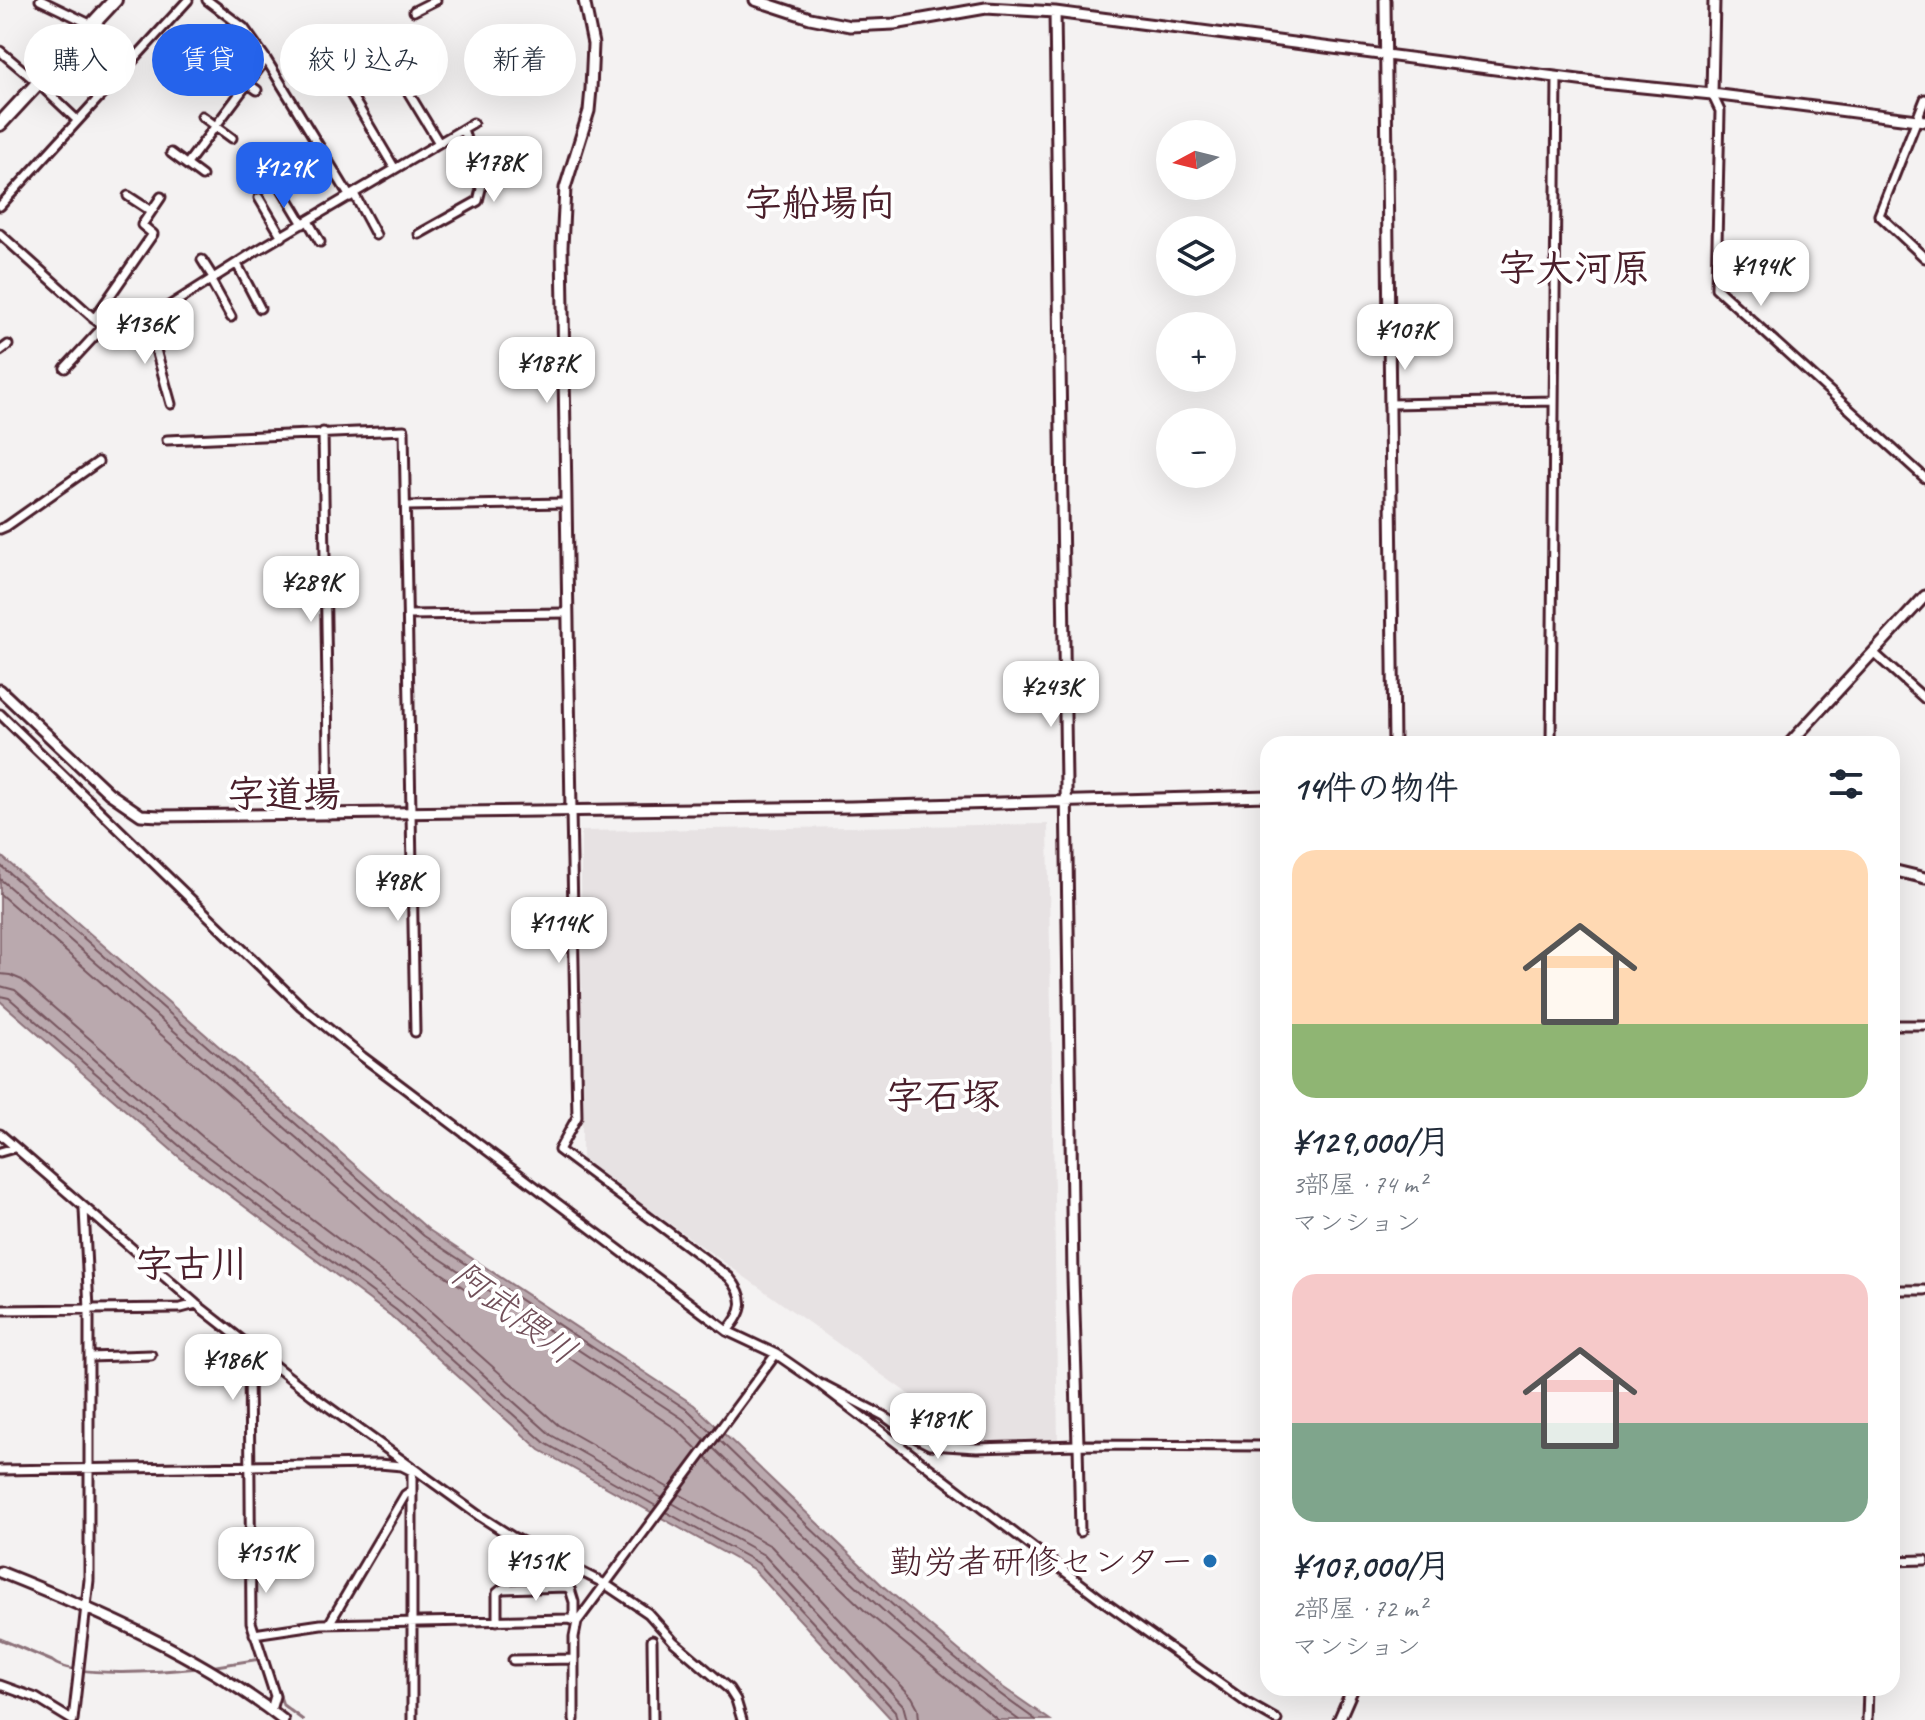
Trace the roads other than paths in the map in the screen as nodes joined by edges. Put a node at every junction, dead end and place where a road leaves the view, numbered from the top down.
1 (40, 0) edge
2 (115, 0) edge
3 (188, 0) edge
4 (207, 0) edge
5 (436, 0) edge
6 (584, 0) edge
7 (755, 0) edge
8 (1053, 0) edge
9 (1385, 0) edge
10 (1714, 0) edge
11 (414, 11) dead end
12 (1055, 12) junction
13 (90, 24) edge
14 (93, 24) edge
15 (0, 51) edge
16 (1385, 53) junction
17 (266, 59) junction
18 (264, 62) edge
19 (24, 71) edge
20 (1557, 77) junction
21 (1712, 94) junction
22 (26, 96) edge
23 (52, 96) edge
24 (238, 96) edge
25 (352, 96) edge
26 (411, 96) edge
27 (1925, 99) edge
28 (202, 116) dead end
29 (77, 120) junction
30 (1920, 120) edge
31 (473, 123) dead end
32 (0, 124) edge
33 (215, 126) junction
34 (463, 129) junction
35 (232, 138) dead end
36 (439, 143) junction
37 (171, 153) dead end
38 (261, 154) dead end
39 (187, 164) junction
40 (395, 169) junction
41 (202, 176) dead end
42 (128, 196) dead end
43 (352, 196) junction
44 (161, 197) dead end
45 (259, 198) dead end
46 (0, 206) edge
47 (151, 211) junction
48 (305, 223) junction
49 (0, 234) edge
50 (419, 234) dead end
51 (376, 235) dead end
52 (282, 237) junction
53 (320, 242) dead end
54 (1925, 258) edge
55 (202, 260) dead end
56 (237, 264) junction
57 (212, 280) junction
58 (260, 308) dead end
59 (231, 317) dead end
60 (94, 319) junction
61 (148, 321) junction
62 (103, 327) junction
63 (8, 345) dead end
64 (0, 351) edge
65 (65, 368) dead end
66 (1554, 401) junction
67 (171, 404) dead end
68 (1389, 404) junction
69 (323, 432) junction
70 (167, 440) dead end
71 (98, 462) dead end
72 (1925, 478) edge
73 (566, 503) junction
74 (406, 506) junction
75 (0, 529) edge
76 (1925, 596) edge
77 (567, 613) junction
78 (408, 615) junction
79 (1874, 653) junction
80 (0, 690) edge
81 (1925, 699) edge
82 (0, 714) edge
83 (1394, 736) edge
84 (1551, 736) edge
85 (1796, 736) edge
86 (1260, 796) edge
87 (1068, 802) junction
88 (571, 811) junction
89 (411, 813) junction
90 (329, 815) junction
91 (1900, 872) edge
92 (1925, 878) edge
93 (1900, 1025) edge
94 (1925, 1025) edge
95 (415, 1032) dead end
96 (0, 1134) edge
97 (14, 1148) junction
98 (0, 1152) edge
99 (84, 1209) junction
100 (1900, 1290) edge
101 (1925, 1290) edge
102 (196, 1304) junction
103 (89, 1309) junction
104 (0, 1310) edge
105 (727, 1331) junction
106 (241, 1340) junction
107 (776, 1354) junction
108 (151, 1355) dead end
109 (89, 1357) junction
110 (818, 1383) junction
111 (1078, 1445) junction
112 (1260, 1446) edge
113 (249, 1466) junction
114 (90, 1468) junction
115 (412, 1469) junction
116 (0, 1470) edge
117 (411, 1491) junction
118 (1080, 1532) dead end
119 (1925, 1560) edge
120 (1900, 1561) edge
121 (0, 1572) edge
122 (605, 1584) junction
123 (86, 1609) junction
124 (497, 1621) junction
125 (576, 1621) junction
126 (411, 1622) junction
127 (329, 1624) junction
128 (254, 1634) junction
129 (652, 1640) dead end
130 (574, 1659) junction
131 (513, 1660) dead end
132 (0, 1685) edge
133 (1350, 1696) edge
134 (1868, 1696) edge
135 (271, 1710) junction
136 (72, 1720) edge
137 (283, 1720) edge
138 (412, 1720) edge
139 (574, 1720) edge
140 (653, 1720) edge
141 (742, 1720) edge
142 (1277, 1720) edge
143 (1339, 1720) edge
144 (1867, 1720) edge

1 - 13 street
2 - 14 main road
3 - 29 street
4 - 17 street
5 - 11 street
6 - 73 street
7 - 12 street
8 - 12 street
9 - 16 street
10 - 21 street
12 - 16 street
12 - 87 street
15 - 19 street
16 - 20 street
16 - 68 street
17 - 18 street
17 - 43 street
20 - 21 street
20 - 66 street
21 - 30 street
21 - 72 street
22 - 32 main road
23 - 29 street
24 - 33 street
25 - 40 street
26 - 36 street
27 - 30 street
28 - 33 street
29 - 46 street
30 - 54 street
31 - 34 street
33 - 35 street
33 - 39 street
34 - 36 street
34 - 50 street
36 - 40 street
37 - 39 street
38 - 48 street
39 - 41 street
40 - 43 street
42 - 47 street
43 - 48 street
43 - 51 street
44 - 47 street
45 - 52 street
47 - 60 street
48 - 52 street
48 - 53 street
49 - 60 street
52 - 56 street
55 - 57 street
56 - 57 street
56 - 58 street
57 - 59 street
57 - 61 street
60 - 62 street
61 - 62 street
61 - 67 street
62 - 65 street
63 - 64 street
66 - 68 street
66 - 84 street
68 - 83 street
69 - 70 street
69 - 74 street
69 - 90 street
71 - 75 street
73 - 74 street
73 - 77 street
74 - 78 street
76 - 79 street
77 - 78 street
77 - 88 street
78 - 89 street
79 - 81 street
79 - 85 street
80 - 90 street
82 - 105 street
86 - 87 street
87 - 88 street
87 - 111 street
88 - 89 street
88 - 105 street
89 - 90 street
89 - 95 street
91 - 92 street
93 - 94 street
96 - 97 street
97 - 98 street
97 - 99 street
99 - 102 street
99 - 103 street
100 - 101 street
102 - 103 street
102 - 106 street
103 - 104 street
103 - 109 street
105 - 107 street
106 - 113 street
106 - 115 street
107 - 110 street
107 - 122 street
108 - 109 street
109 - 114 street
110 - 111 street
110 - 142 street
111 - 112 street
111 - 118 street
113 - 114 street
113 - 115 street
113 - 128 street
114 - 116 street
114 - 123 street
115 - 117 street
115 - 122 street
117 - 126 street
117 - 127 street
119 - 120 street
121 - 123 street
122 - 125 street
122 - 141 street
123 - 135 street
123 - 136 street
124 - 125 street
124 - 125 street
124 - 126 street
125 - 130 street
126 - 127 street
126 - 138 street
127 - 128 street
128 - 135 street
129 - 140 street
130 - 131 street
130 - 139 street
132 - 136 street
133 - 143 street
134 - 144 street
135 - 137 street

